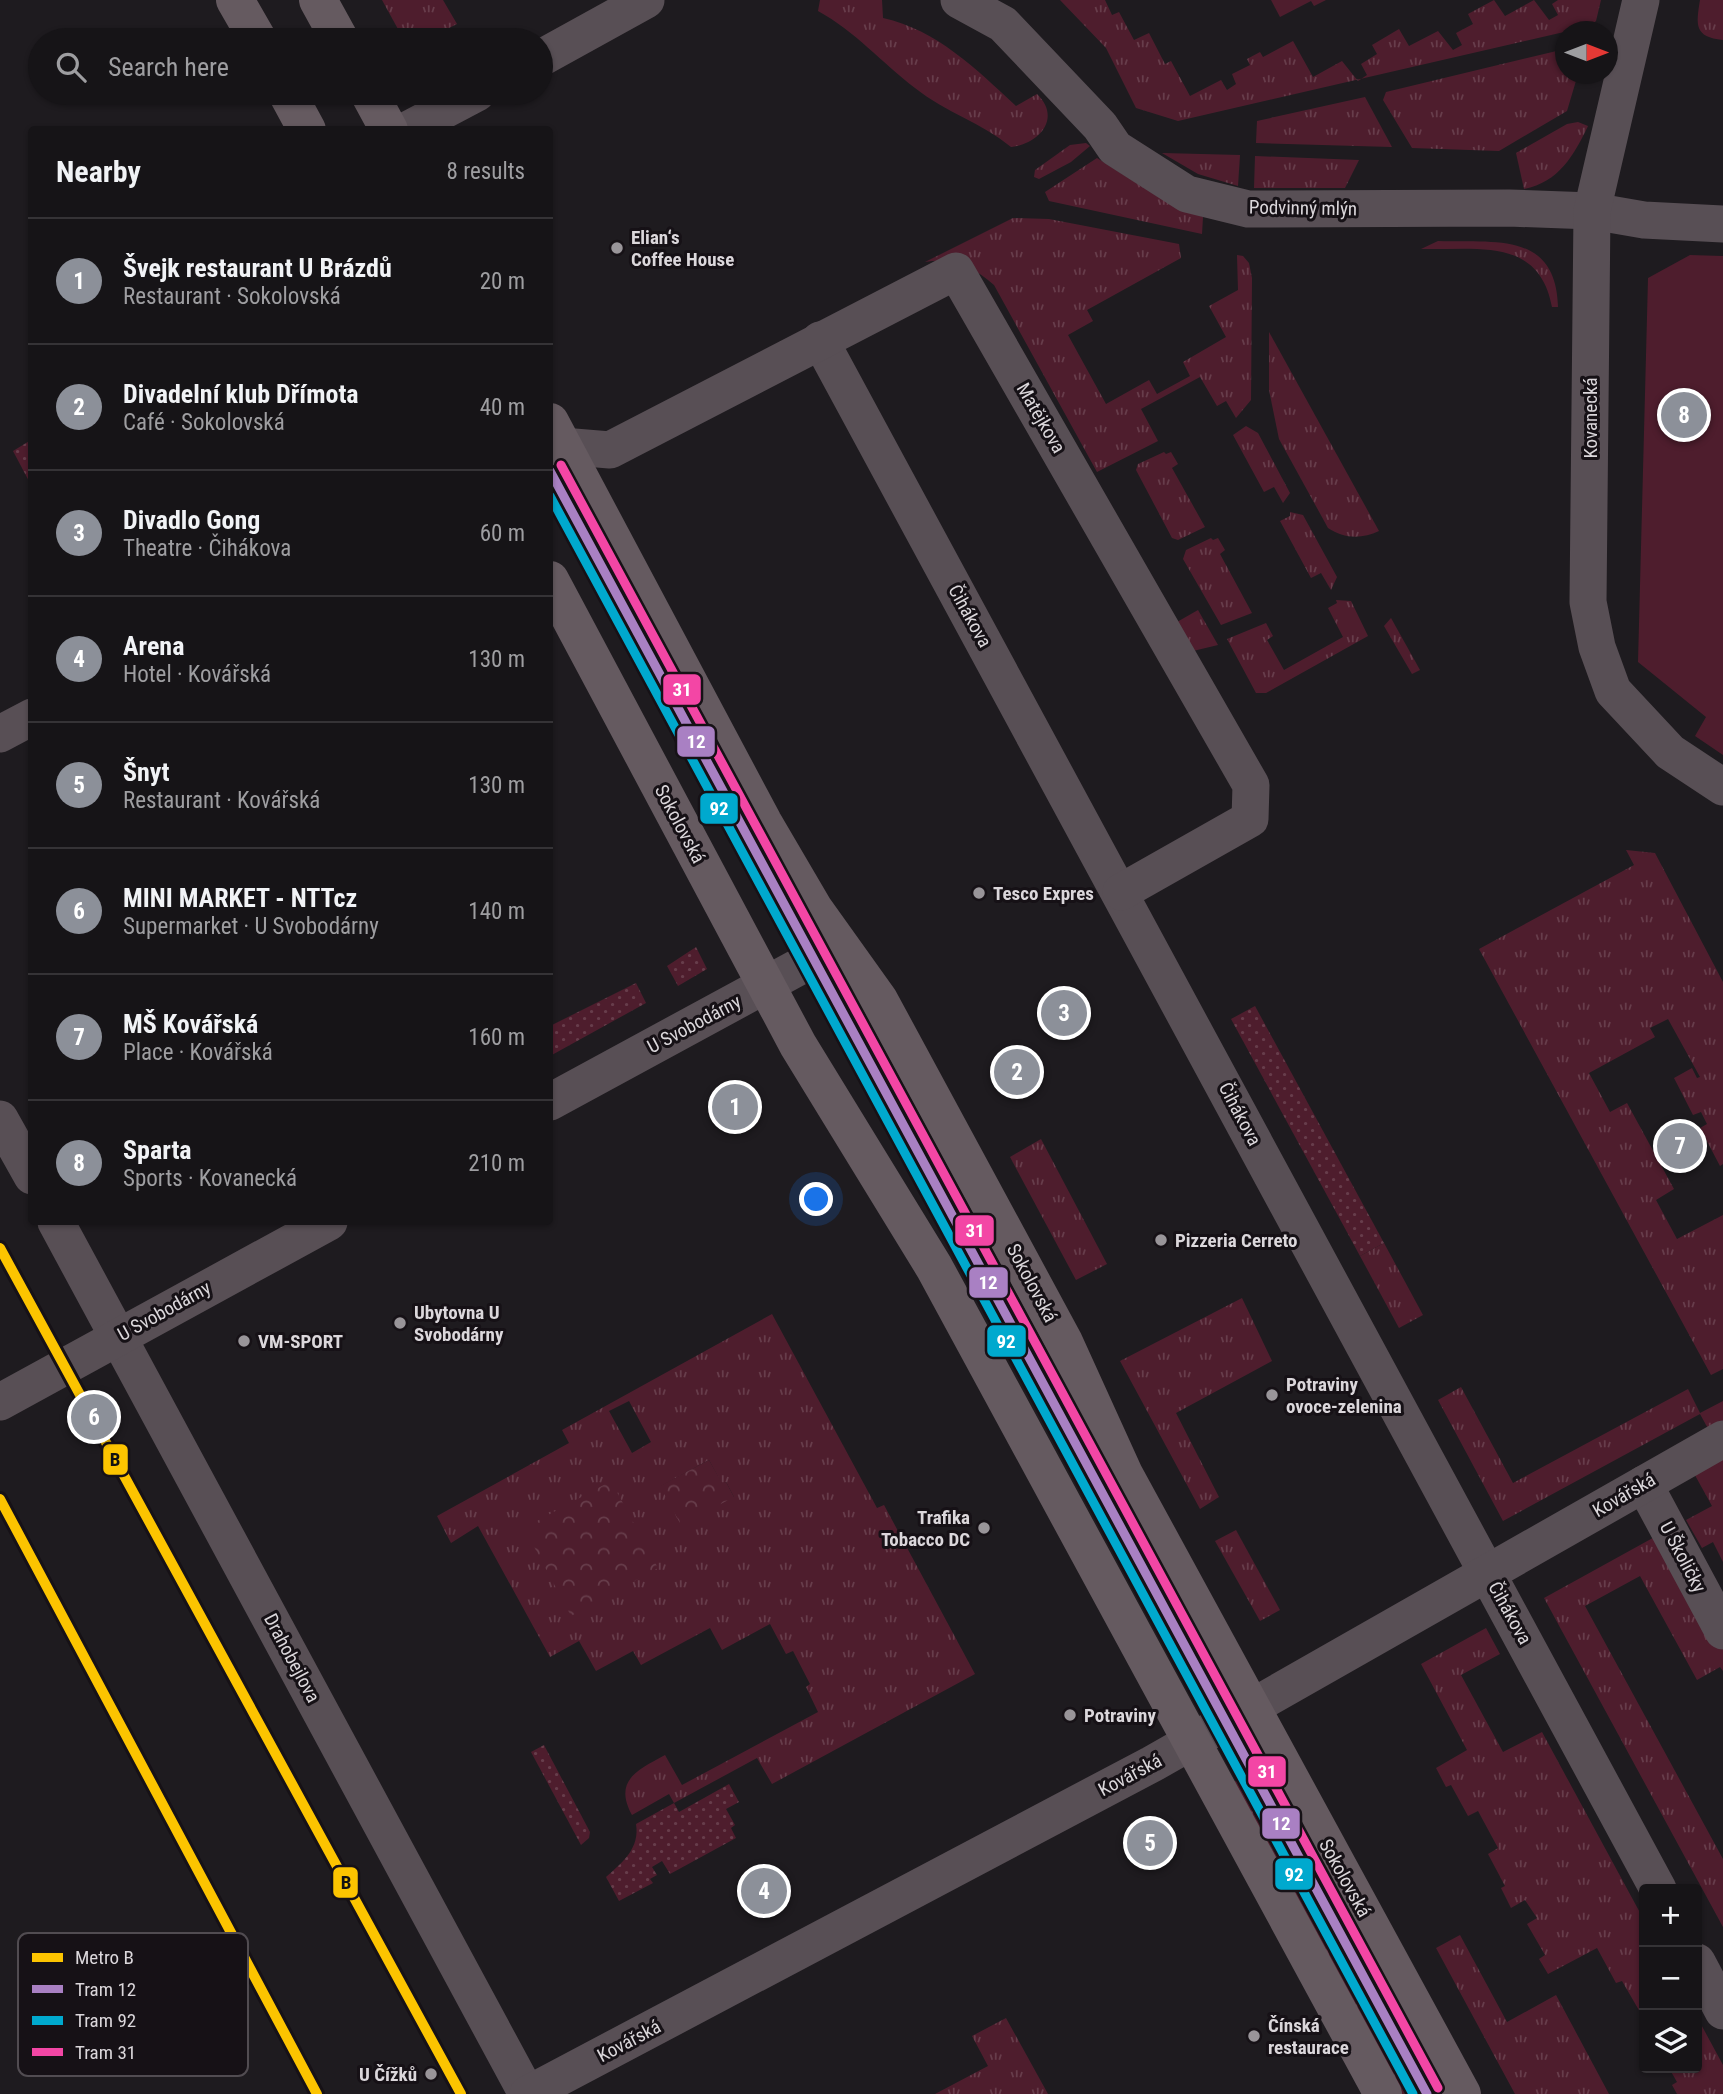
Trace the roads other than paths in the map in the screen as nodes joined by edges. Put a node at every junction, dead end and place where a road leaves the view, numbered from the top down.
1 (235, 0) edge
2 (318, 0) edge
3 (646, 0) edge
4 (959, 0) edge
5 (1641, 0) edge
6 (251, 28) edge
7 (333, 28) edge
8 (553, 51) edge
9 (293, 105) edge
10 (375, 105) edge
11 (454, 105) edge
12 (305, 126) edge
13 (387, 126) edge
14 (415, 126) edge
15 (1592, 211) junction
16 (1723, 223) edge
17 (820, 340) junction
18 (554, 438) edge
19 (553, 586) edge
20 (28, 719) edge
21 (0, 734) edge
22 (1723, 787) edge
23 (1121, 892) junction
24 (839, 945) junction
25 (767, 985) junction
26 (553, 1100) edge
27 (0, 1119) edge
28 (28, 1169) edge
29 (58, 1225) edge
30 (323, 1225) edge
31 (119, 1336) junction
32 (0, 1402) edge
33 (1723, 1439) edge
34 (1644, 1484) junction
35 (1488, 1573) junction
36 (1723, 1631) edge
37 (1252, 1707) junction
38 (1191, 1741) junction
39 (1655, 1884) edge
40 (1702, 1971) edge
41 (1723, 2011) edge
42 (528, 2094) edge
43 (1382, 2094) edge
44 (1462, 2094) edge

1 - 6 main road
2 - 7 main road
3 - 8 street
4 - 15 street, Podvinný mlýn
5 - 15 street, Kovanecká
9 - 12 main road
10 - 13 main road
11 - 14 street
15 - 16 street, Podvinný mlýn
15 - 22 street, Kovanecká
17 - 18 street, Matějkova
17 - 23 street, Čihákova
17 - 23 street, Matějkova
18 - 24 main road, Sokolovská
19 - 25 main road, Sokolovská
20 - 21 street
23 - 35 street, Čihákova
24 - 25 street, U Svobodárny
24 - 37 main road, Sokolovská
25 - 26 street, U Svobodárny
25 - 38 main road, Sokolovská
27 - 28 street
29 - 31 street, Drahobejlova
30 - 31 street, U Svobodárny
31 - 32 street, U Svobodárny
31 - 42 street, Drahobejlova
33 - 34 street, Kovářská
34 - 35 street, Kovářská
34 - 36 street, U Školičky
35 - 37 street, Kovářská
35 - 39 street, Čihákova
37 - 38 street, Kovářská
37 - 44 main road, Sokolovská
38 - 42 street, Kovářská
38 - 43 main road, Sokolovská
40 - 41 street

